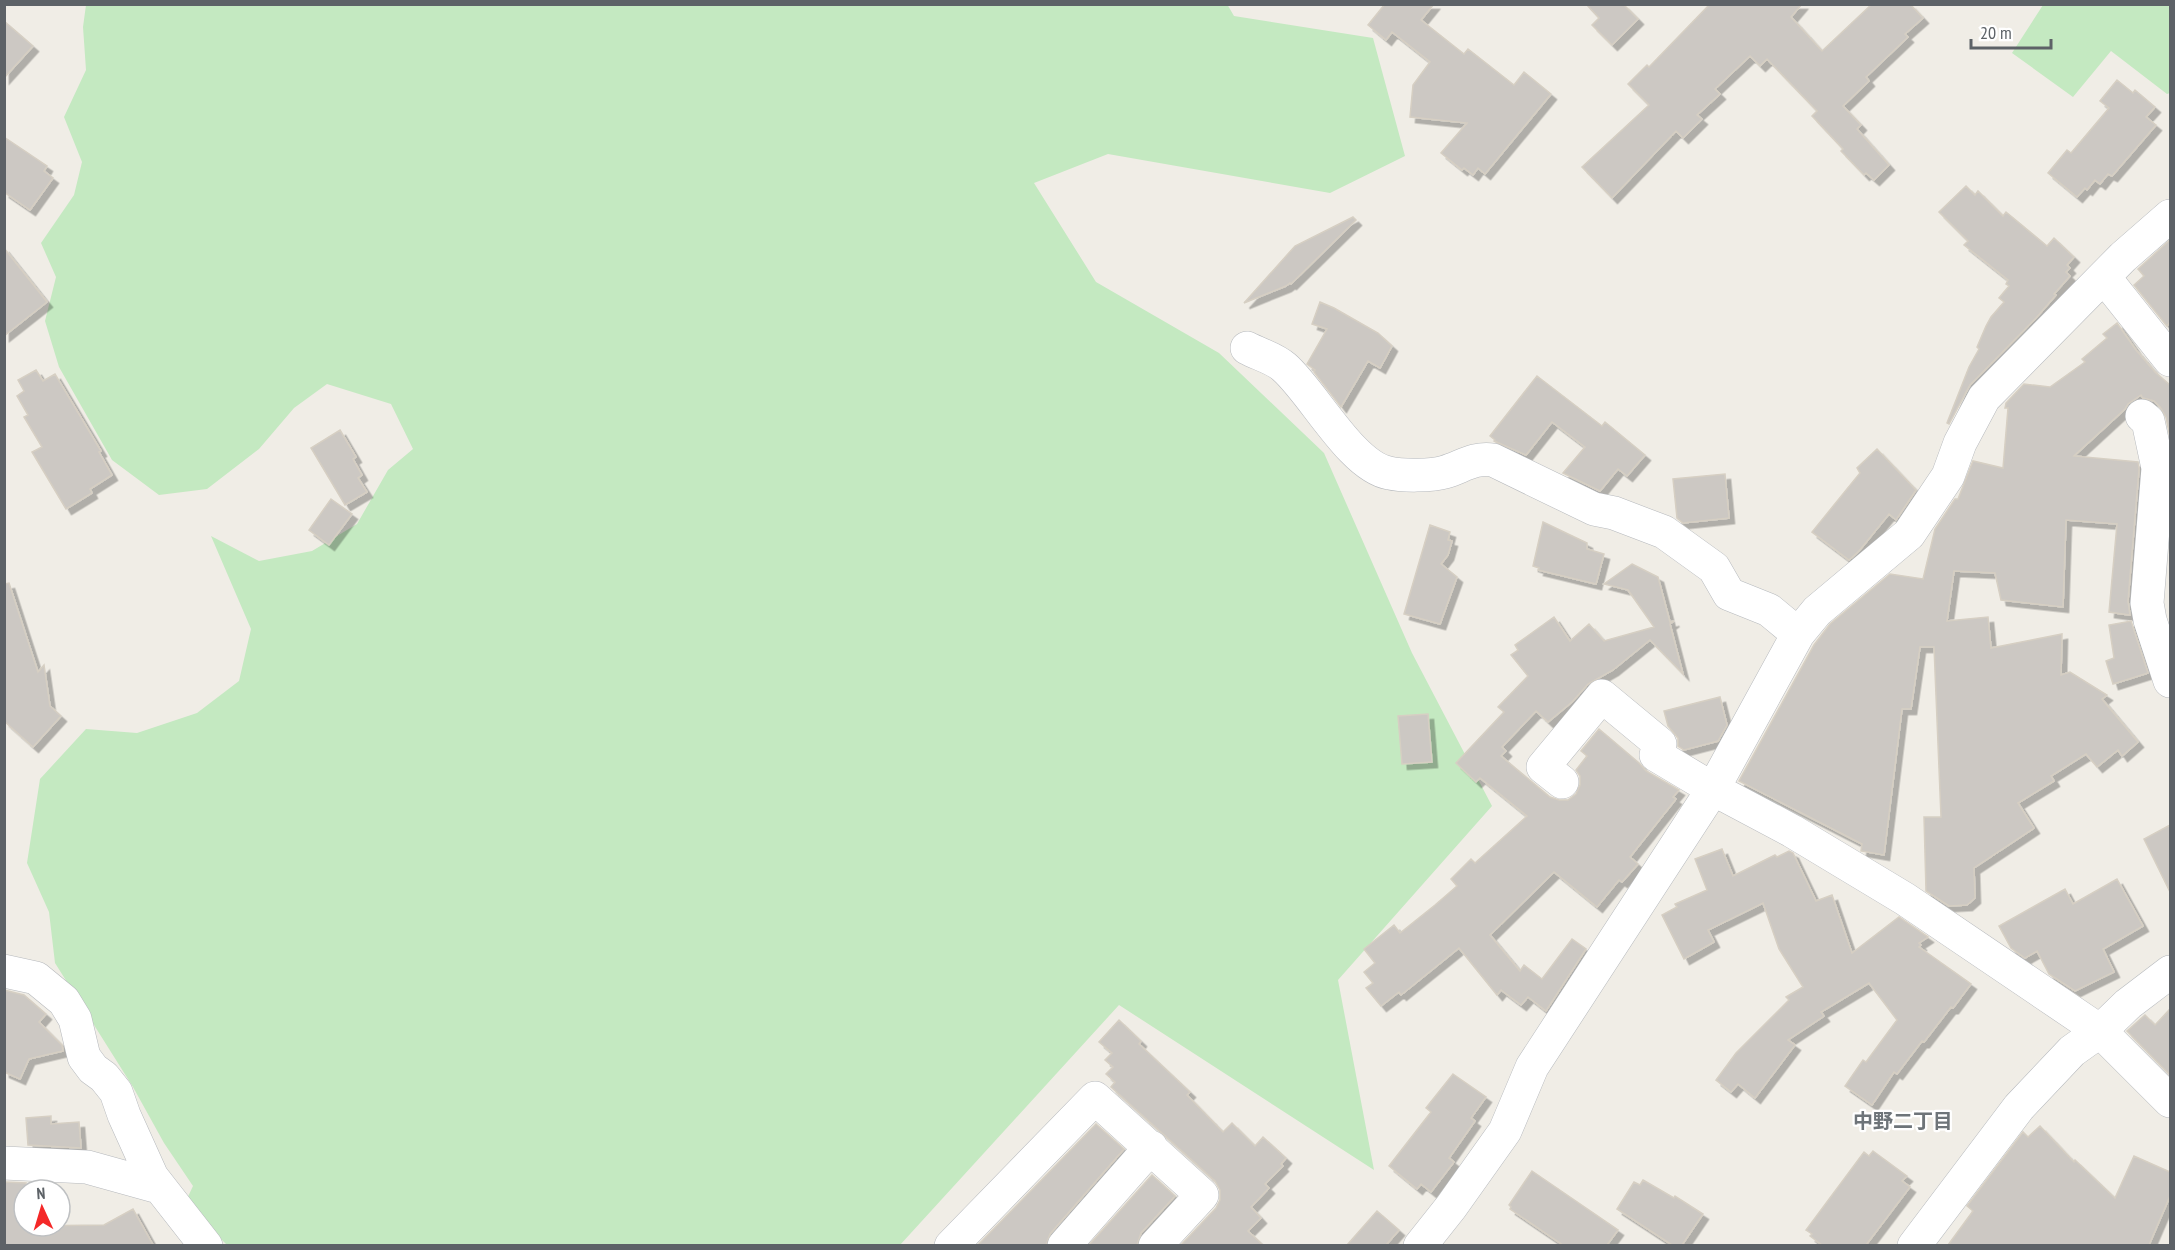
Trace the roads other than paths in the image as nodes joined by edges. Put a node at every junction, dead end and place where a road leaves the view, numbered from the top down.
1 (2170, 216) edge
2 (2104, 277) junction
3 (1247, 348) dead end
4 (2170, 360) edge
5 (2142, 416) dead end
6 (1798, 634) junction
7 (2170, 681) edge
8 (1562, 782) dead end
9 (1713, 789) junction
10 (4, 971) edge
11 (2170, 972) edge
12 (2100, 1031) junction
13 (2170, 1101) edge
14 (1151, 1147) junction
15 (4, 1163) edge
16 (159, 1187) junction
17 (206, 1245) edge
18 (951, 1245) edge
19 (1064, 1245) edge
20 (1155, 1245) edge
21 (1420, 1245) edge
22 (1914, 1245) edge

1 - 2 street
2 - 4 street
2 - 6 street
3 - 6 street
5 - 7 street
6 - 9 street
8 - 9 street
9 - 12 street
9 - 21 street
10 - 16 street
11 - 12 street
12 - 13 street
12 - 22 street
14 - 18 street
14 - 19 street
14 - 20 street
15 - 16 street
16 - 17 street

